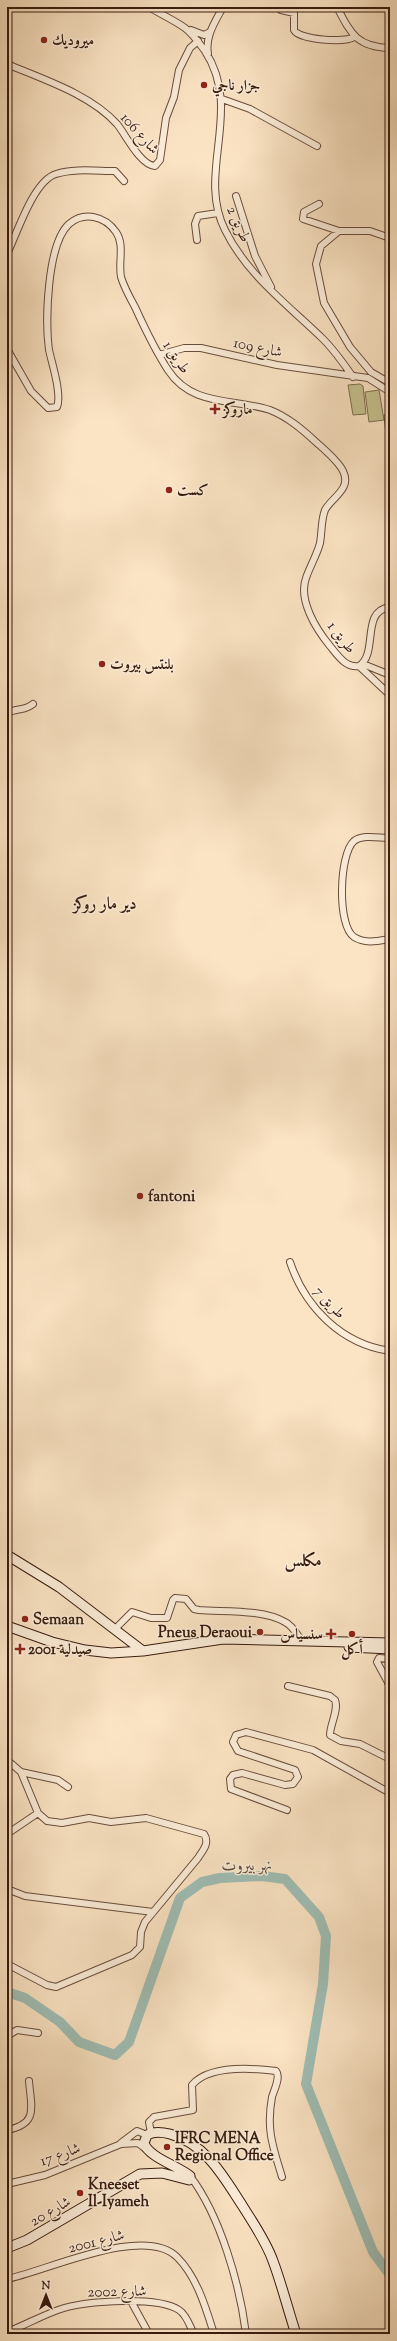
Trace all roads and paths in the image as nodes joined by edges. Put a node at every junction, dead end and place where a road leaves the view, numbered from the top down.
1 (149, 7) edge
2 (223, 7) edge
3 (337, 7) edge
4 (281, 10) dead end
5 (185, 27) junction
6 (210, 32) junction
7 (354, 37) junction
8 (198, 41) junction
9 (390, 48) edge
10 (209, 57) junction
11 (8, 65) edge
12 (222, 99) junction
13 (317, 146) dead end
14 (124, 181) dead end
15 (236, 196) dead end
16 (319, 204) dead end
17 (218, 213) junction
18 (339, 231) junction
19 (390, 238) edge
20 (197, 240) dead end
21 (7, 254) edge
22 (274, 294) junction
23 (7, 349) edge
24 (159, 355) junction
25 (370, 375) junction
26 (353, 377) junction
27 (390, 383) edge
28 (390, 392) edge
29 (390, 607) edge
30 (361, 665) junction
31 (390, 675) edge
32 (390, 695) edge
33 (33, 704) dead end
34 (7, 713) edge
35 (390, 838) edge
36 (390, 939) edge
37 (290, 1262) dead end
38 (390, 1351) edge
39 (7, 1555) edge
40 (7, 1626) edge
41 (114, 1630) junction
42 (301, 1640) junction
43 (318, 1642) junction
44 (390, 1643) edge
45 (390, 1650) edge
46 (143, 1651) junction
47 (390, 1659) edge
48 (288, 1686) dead end
49 (390, 1686) edge
50 (390, 1759) edge
51 (7, 1760) edge
52 (21, 1772) junction
53 (68, 1787) dead end
54 (390, 1793) edge
55 (287, 1810) dead end
56 (38, 1813) junction
57 (7, 1834) edge
58 (7, 1889) edge
59 (153, 1912) junction
60 (7, 1964) edge
61 (38, 2033) dead end
62 (7, 2036) edge
63 (7, 2055) edge
64 (7, 2076) edge
65 (29, 2081) dead end
66 (7, 2130) edge
67 (149, 2134) junction
68 (121, 2144) junction
69 (150, 2152) junction
70 (282, 2177) dead end
71 (189, 2178) junction
72 (7, 2184) edge
73 (7, 2248) edge
74 (7, 2279) edge
75 (132, 2303) junction
76 (7, 2332) edge
77 (149, 2334) edge
78 (194, 2334) edge
79 (214, 2334) edge
80 (246, 2334) edge
81 (296, 2334) edge

1 - 5 street
2 - 6 street
3 - 7 street
4 - 7 street
5 - 6 street
5 - 8 street, طريق 2
6 - 10 street
7 - 9 street
8 - 10 street, طريق 2
8 - 11 street, شارع 106
10 - 12 street, طريق 2
12 - 13 street
12 - 17 street, طريق 2
14 - 21 street
15 - 22 street
16 - 18 street
17 - 20 street
17 - 22 street, طريق 2
18 - 19 street
18 - 25 street
22 - 26 street, طريق 2
23 - 24 street, طريق 1
24 - 26 street, شارع 109
24 - 30 street, طريق 1
25 - 26 street, شارع 109
25 - 27 street
25 - 28 street
29 - 30 street, طريق 1
30 - 31 street
30 - 32 street
33 - 34 street
35 - 36 street
37 - 38 street, طريق 7
39 - 41 street
40 - 46 street
41 - 42 street
41 - 46 street
42 - 43 street
42 - 46 street
43 - 44 street
43 - 45 street
47 - 49 street
48 - 50 street
51 - 52 street
52 - 53 street
52 - 56 street
54 - 55 street
56 - 57 street
56 - 59 street
58 - 59 street
59 - 60 street
61 - 62 street
63 - 64 street
65 - 66 street
67 - 68 street, شارع 17
67 - 69 street
67 - 70 street
67 - 81 street
68 - 69 street, شارع 17
68 - 72 street, شارع 17
69 - 71 street
71 - 73 street, شارع 20
71 - 80 street
74 - 79 street, شارع 2001
75 - 76 street, شارع 2002
75 - 77 street
75 - 78 street, شارع 2002

